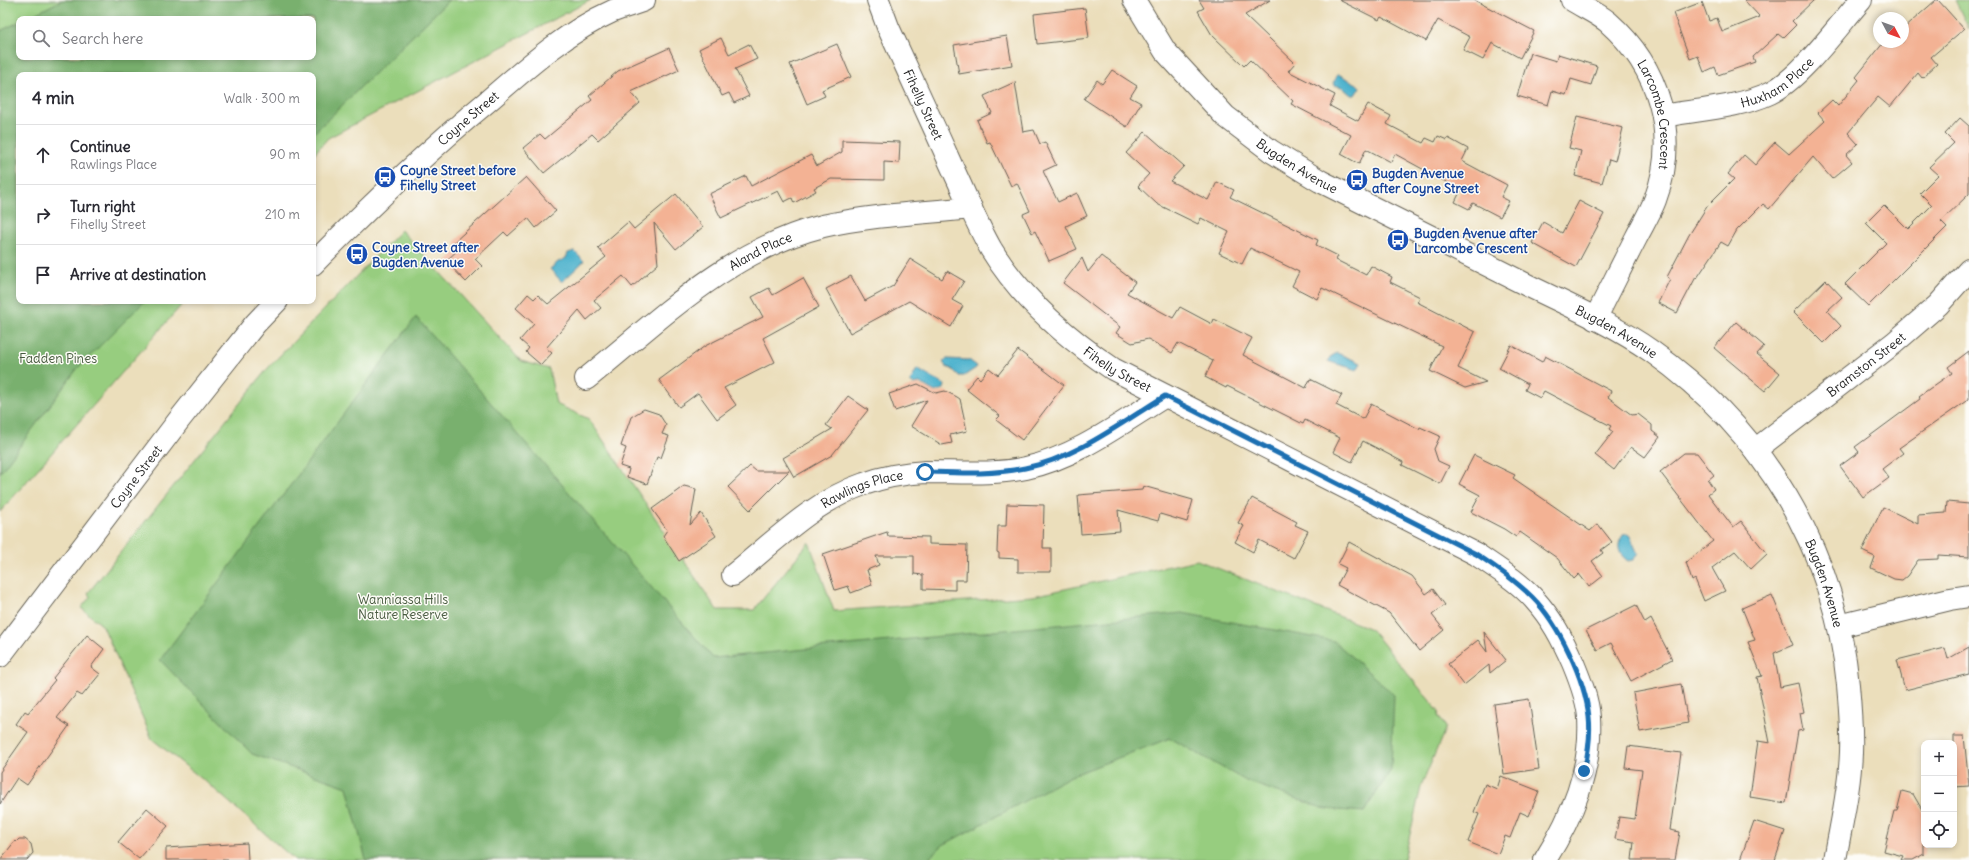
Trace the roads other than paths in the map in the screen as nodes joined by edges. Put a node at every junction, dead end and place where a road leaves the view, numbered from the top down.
1 (644, 0) edge
2 (878, 0) edge
3 (1134, 0) edge
4 (1572, 0) edge
5 (1861, 0) edge
6 (1663, 116) junction
7 (971, 208) junction
8 (316, 261) edge
9 (1969, 270) edge
10 (274, 304) edge
11 (1595, 319) junction
12 (586, 379) dead end
13 (1165, 396) junction
14 (1755, 450) junction
15 (733, 574) dead end
16 (1969, 596) edge
17 (1839, 626) junction
18 (0, 656) edge
19 (1839, 839) junction
20 (1545, 860) edge
21 (1830, 860) edge
22 (1835, 860) edge

1 - 8 street, Coyne Street
2 - 7 street, Fihelly Street
3 - 11 street, Bugden Avenue
4 - 6 street, Larcombe Crescent
5 - 6 street, Huxham Place
6 - 11 street, Larcombe Crescent
7 - 12 street, Aland Place
7 - 13 street, Fihelly Street
9 - 14 street, Bramston Street
10 - 18 street, Coyne Street
11 - 14 street, Bugden Avenue
13 - 15 street, Rawlings Place
13 - 20 street, Fihelly Street
14 - 17 street, Bugden Avenue
16 - 17 street
17 - 19 street, Bugden Avenue
19 - 21 street, Bugden Avenue
19 - 22 street, Bugden Avenue

